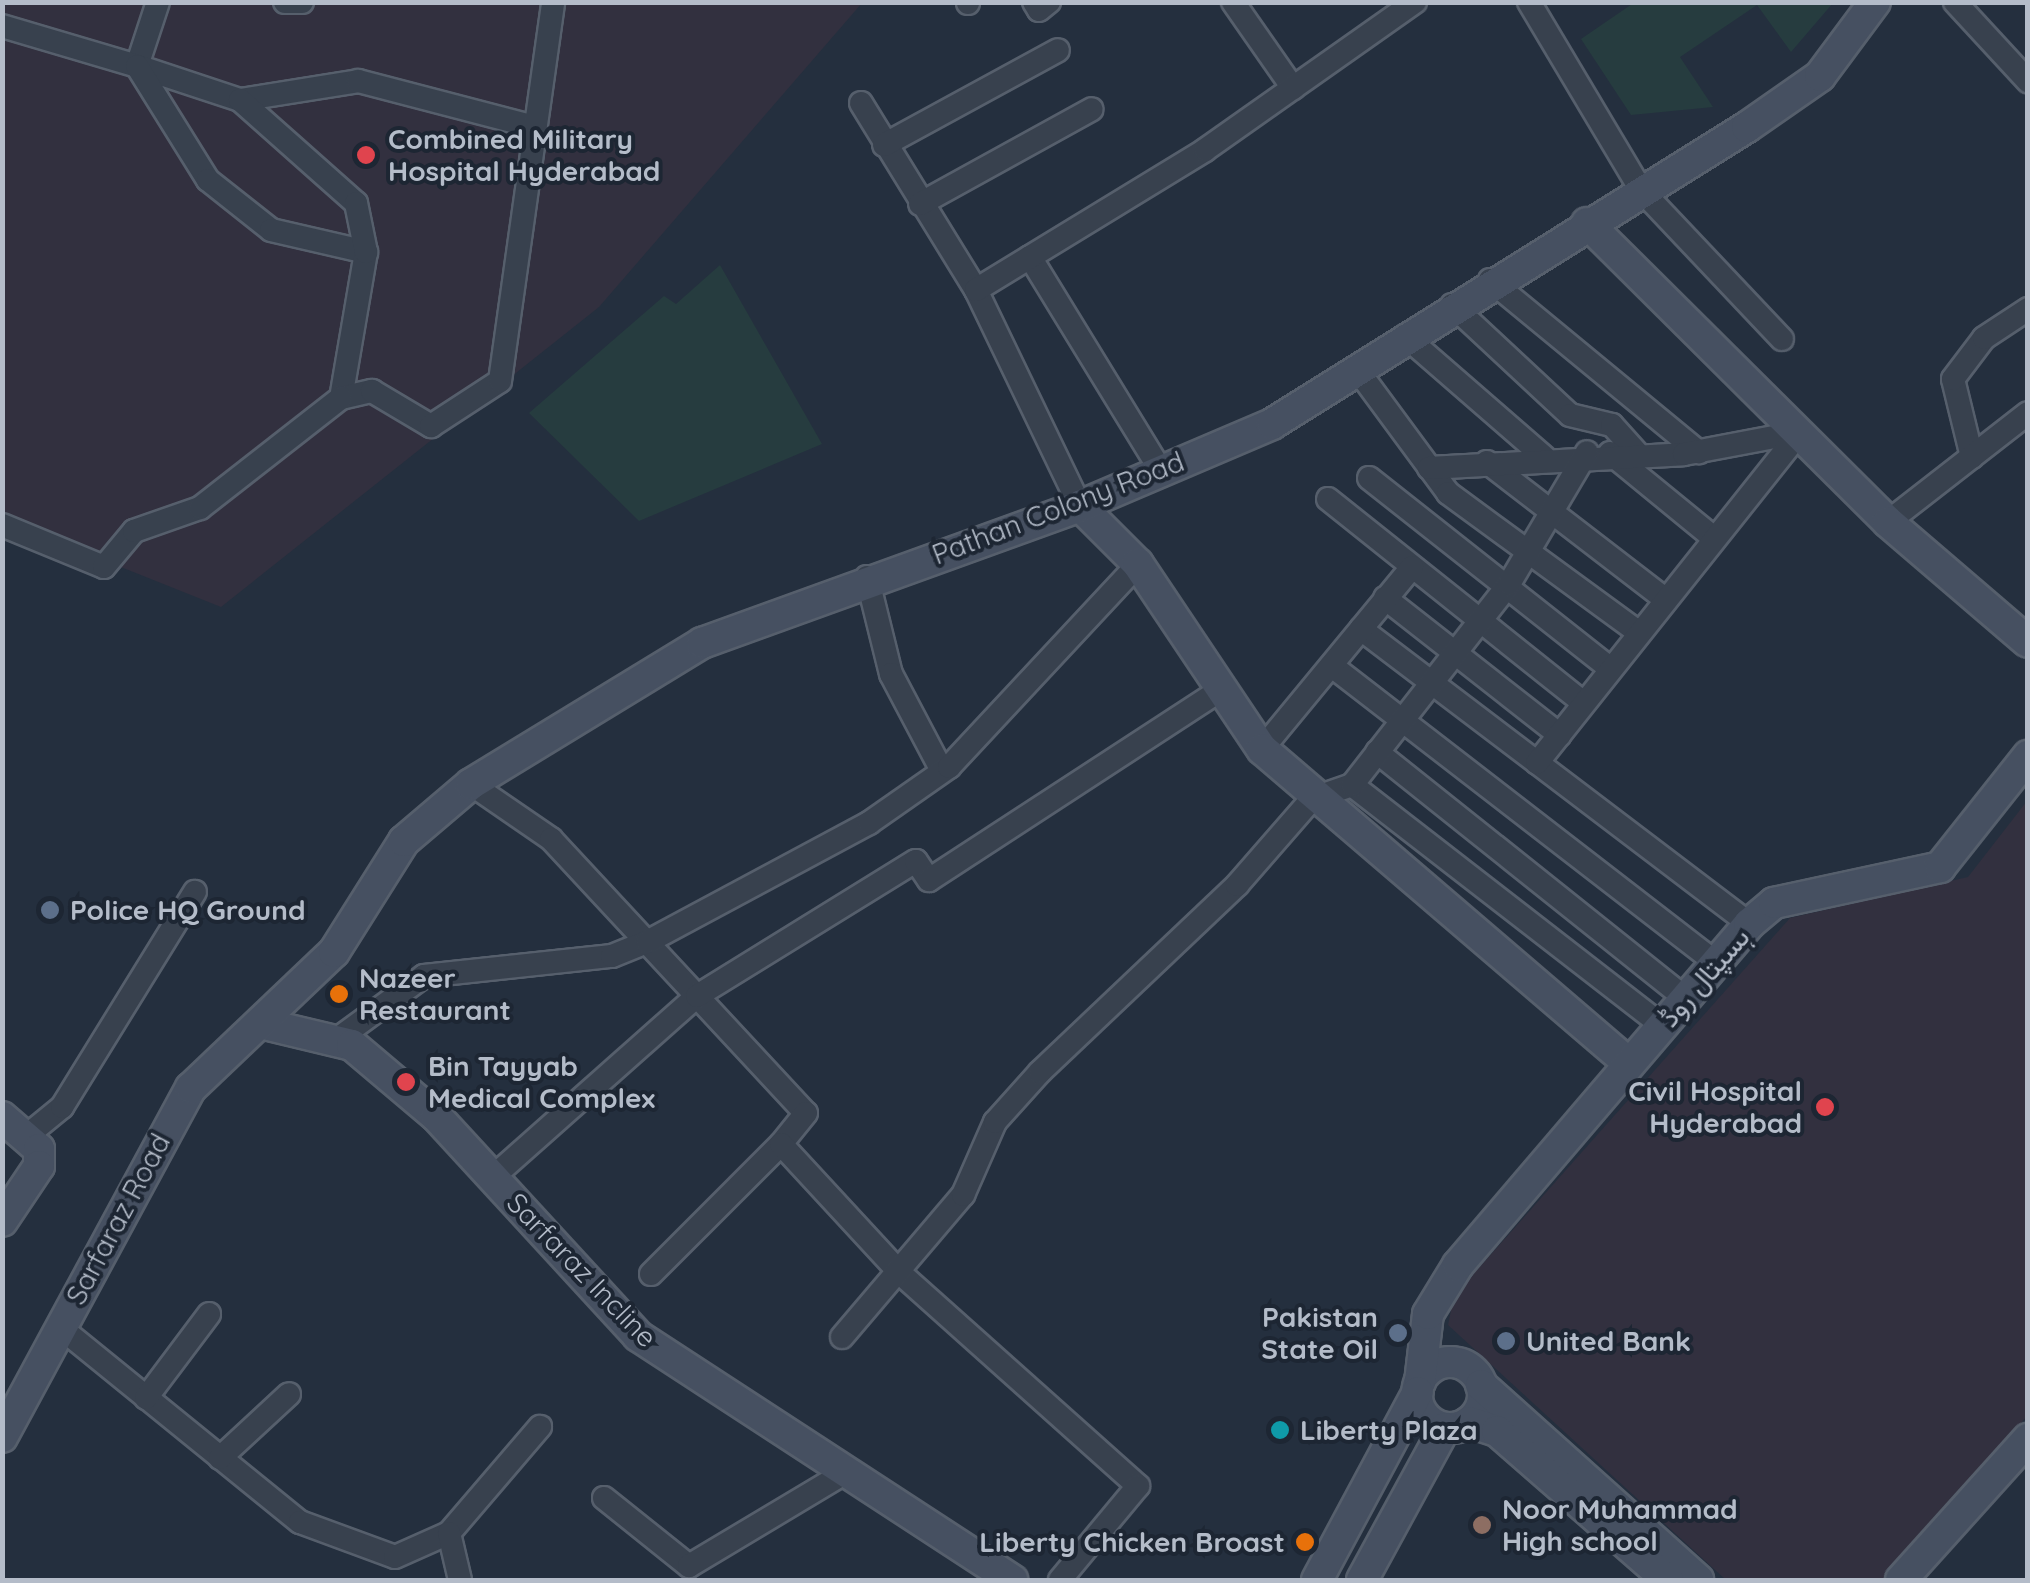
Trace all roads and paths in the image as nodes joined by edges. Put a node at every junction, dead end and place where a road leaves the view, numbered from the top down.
1 (158, 2) edge
2 (285, 2) edge
3 (302, 2) edge
4 (553, 2) edge
5 (1034, 2) edge
6 (1049, 2) edge
7 (1233, 2) edge
8 (1416, 2) edge
9 (1529, 2) edge
10 (1875, 2) edge
11 (1955, 2) edge
12 (2, 26) edge
13 (1058, 50) dead end
14 (138, 66) junction
15 (2028, 81) edge
16 (1293, 88) junction
17 (240, 100) junction
18 (861, 104) dead end
19 (1092, 109) dead end
20 (535, 127) junction
21 (884, 145) junction
22 (1642, 190) junction
23 (920, 204) junction
24 (1587, 223) junction
25 (366, 252) junction
26 (1030, 257) junction
27 (1490, 280) junction
28 (976, 290) junction
29 (1452, 305) junction
30 (2028, 310) edge
31 (1405, 336) junction
32 (1782, 339) dead end
33 (1356, 368) junction
34 (341, 398) junction
35 (2028, 413) edge
36 (1800, 432) junction
37 (1699, 452) junction
38 (1599, 453) junction
39 (1637, 453) junction
40 (1544, 457) junction
41 (1972, 457) junction
42 (1488, 462) junction
43 (1430, 468) junction
44 (1160, 471) junction
45 (1369, 478) dead end
46 (1328, 499) dead end
47 (1080, 506) junction
48 (1550, 515) junction
49 (1888, 522) junction
50 (2, 525) edge
51 (1714, 538) junction
52 (1528, 552) junction
53 (1138, 564) junction
54 (1412, 567) junction
55 (867, 577) junction
56 (1507, 586) junction
57 (1385, 598) junction
58 (1666, 600) junction
59 (1480, 621) junction
60 (1361, 629) junction
61 (1639, 633) junction
62 (2028, 642) edge
63 (1455, 653) junction
64 (1332, 666) junction
65 (1611, 669) junction
66 (1432, 683) junction
67 (1219, 691) junction
68 (1584, 704) junction
69 (1402, 720) junction
70 (1560, 735) junction
71 (1262, 750) junction
72 (1377, 752) junction
73 (2028, 756) edge
74 (1538, 763) junction
75 (941, 769) junction
76 (471, 784) junction
77 (1352, 785) junction
78 (1312, 799) junction
79 (195, 892) dead end
80 (1750, 924) junction
81 (647, 942) junction
82 (1716, 963) junction
83 (697, 996) junction
84 (1685, 998) junction
85 (264, 1024) junction
86 (1661, 1025) junction
87 (339, 1038) junction
88 (1628, 1063) junction
89 (2, 1117) edge
90 (29, 1134) junction
91 (781, 1144) junction
92 (493, 1177) junction
93 (2, 1221) edge
94 (651, 1274) dead end
95 (900, 1274) junction
96 (1440, 1293) junction
97 (209, 1314) dead end
98 (61, 1328) junction
99 (842, 1337) dead end
100 (1456, 1363) junction
101 (1482, 1385) junction
102 (1419, 1387) junction
103 (289, 1394) dead end
104 (146, 1398) junction
105 (1457, 1425) junction
106 (540, 1426) dead end
107 (2, 1436) edge
108 (2028, 1440) edge
109 (220, 1458) junction
110 (840, 1475) junction
111 (604, 1498) dead end
112 (449, 1533) junction
113 (460, 1580) edge
114 (1013, 1580) edge
115 (1060, 1580) edge
116 (1318, 1580) edge
117 (1362, 1580) edge
118 (1668, 1580) edge
119 (1698, 1580) edge
120 (1901, 1580) edge

1 - 14 street
2 - 3 street
4 - 20 street
5 - 6 street
7 - 16 street
8 - 16 street
9 - 22 street
10 - 22 street, Pathan Colony Road
11 - 15 street
12 - 14 street
13 - 21 street
14 - 17 street
14 - 25 street
16 - 26 street
17 - 20 street
17 - 25 street
18 - 21 street
19 - 23 street
20 - 34 street
21 - 23 street
22 - 24 street, Pathan Colony Road
22 - 32 street
23 - 28 street
24 - 27 street, Pathan Colony Road
24 - 36 street
25 - 34 street
26 - 28 street
26 - 44 street
27 - 29 street, Pathan Colony Road
27 - 37 street
28 - 47 street
29 - 31 street, Pathan Colony Road
29 - 39 street
30 - 41 street
31 - 33 street, Pathan Colony Road
31 - 40 street
33 - 43 street
33 - 44 street, Pathan Colony Road
34 - 50 street
35 - 41 street
36 - 37 street
36 - 49 street
36 - 51 street
37 - 39 street
38 - 39 street
38 - 40 street
38 - 48 street
38 - 51 street
40 - 42 street
41 - 49 street
42 - 43 street
42 - 48 street
43 - 52 street
44 - 47 street, Pathan Colony Road
45 - 56 street
46 - 54 street
47 - 53 street
47 - 55 street, Pathan Colony Road
48 - 52 street
48 - 58 street
49 - 62 street
51 - 58 street
52 - 56 street
52 - 61 street
53 - 67 street
53 - 75 street
54 - 57 street
54 - 59 street
55 - 75 street
55 - 76 street, Pathan Colony Road
56 - 59 street
56 - 65 street
57 - 60 street
57 - 63 street
58 - 61 street
59 - 63 street
59 - 68 street
60 - 64 street
60 - 66 street
61 - 65 street
63 - 66 street
63 - 70 street
64 - 69 street
64 - 71 street
65 - 68 street
66 - 69 street
66 - 74 street
67 - 71 street
67 - 83 street
68 - 70 street
69 - 72 street
69 - 82 street
70 - 74 street
71 - 78 street
72 - 77 street
72 - 84 street
73 - 80 street, ہسپتال روڈ
74 - 80 street
75 - 81 street
76 - 81 street
76 - 85 street, Pathan Colony Road
77 - 78 street
77 - 86 street
78 - 88 street
78 - 95 street
79 - 90 street
80 - 82 street, ہسپتال روڈ
81 - 83 street
81 - 87 street
82 - 84 street, ہسپتال روڈ
83 - 91 street
83 - 92 street
84 - 86 street, ہسپتال روڈ
85 - 87 street
85 - 98 street, Sarfaraz Road
86 - 88 street, ہسپتال روڈ
87 - 92 street, Sarfaraz Incline
88 - 96 street, ہسپتال روڈ
89 - 90 street
90 - 93 street
91 - 94 street
91 - 95 street
92 - 110 street, Sarfaraz Incline
95 - 99 street
95 - 115 street
96 - 100 street
96 - 102 street, ہسپتال روڈ
97 - 104 street
98 - 104 street
98 - 107 street, Sarfaraz Road
100 - 101 street
100 - 102 street
101 - 105 street
101 - 119 street
102 - 105 street
102 - 116 street, ہسپتال روڈ
103 - 109 street
104 - 109 street
105 - 117 street
105 - 118 street
106 - 112 street
108 - 120 street
109 - 112 street
110 - 111 street
110 - 114 street, Sarfaraz Incline
112 - 113 street

